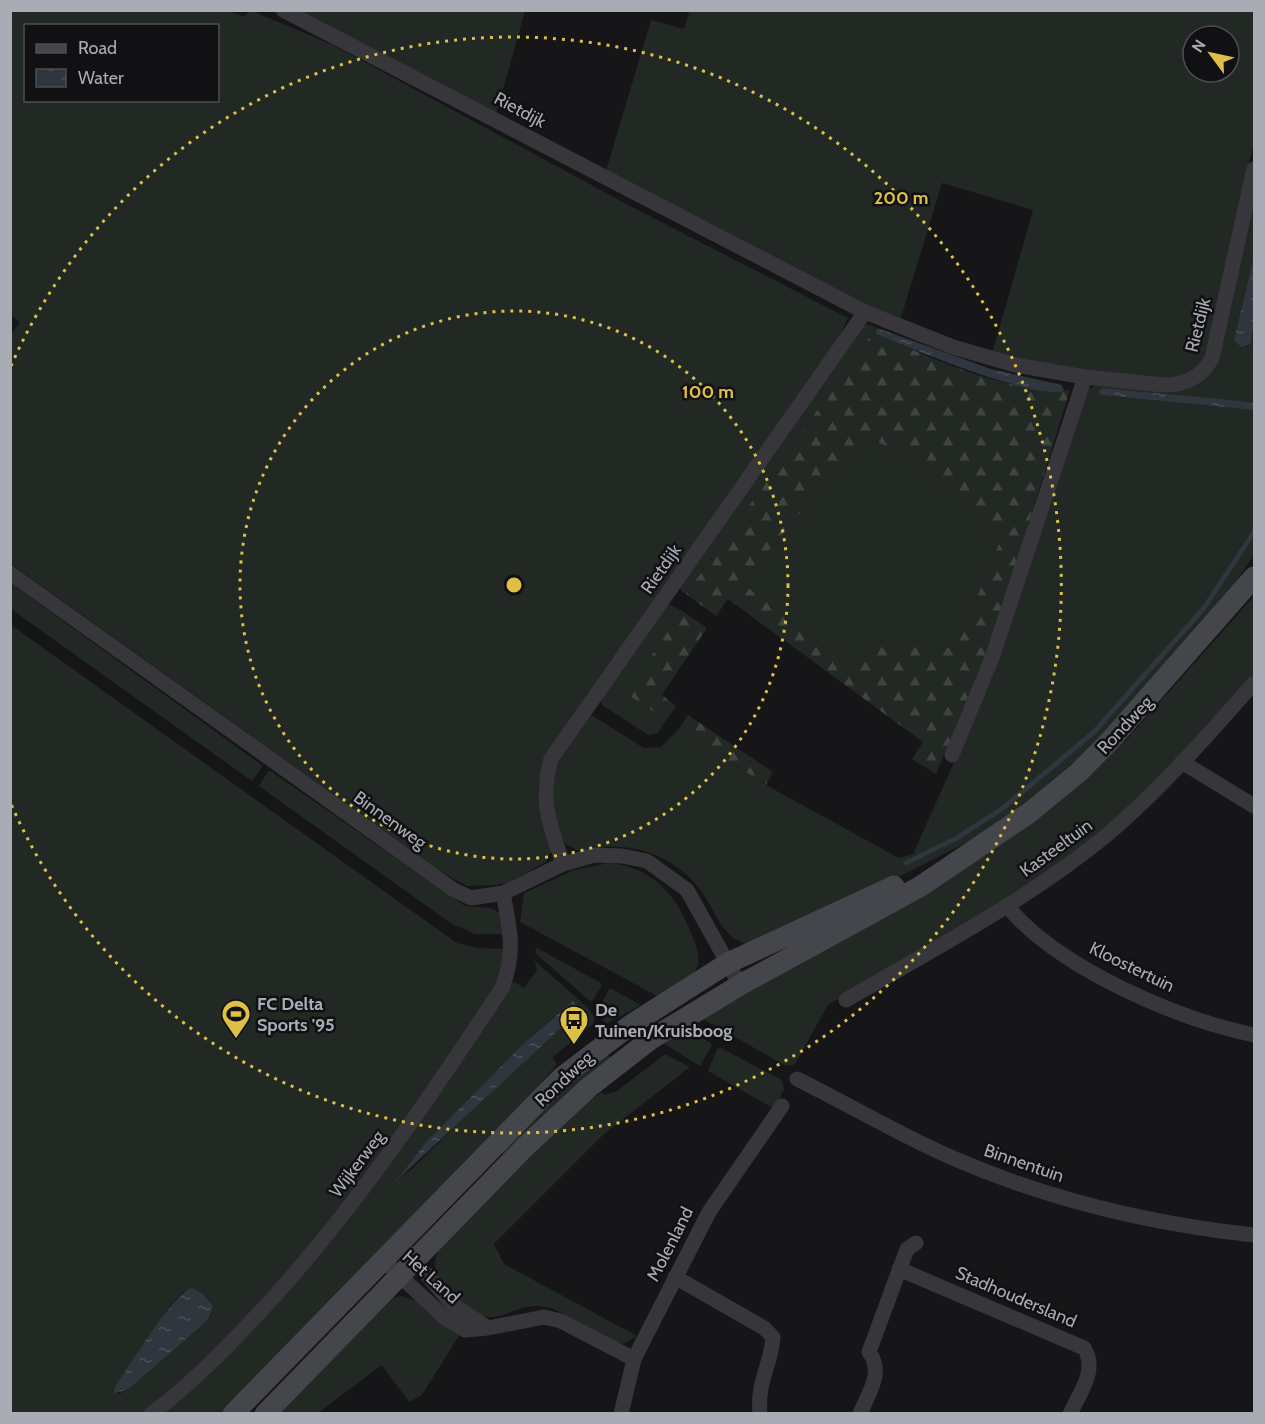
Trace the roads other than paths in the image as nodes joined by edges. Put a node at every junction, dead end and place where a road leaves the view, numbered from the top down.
1 (283, 10) edge
2 (1254, 169) edge
3 (865, 312) junction
4 (1086, 377) junction
5 (10, 573) edge
6 (1254, 577) edge
7 (1254, 683) edge
8 (952, 755) dead end
9 (1182, 762) junction
10 (1254, 806) edge
11 (973, 850) junction
12 (563, 864) junction
13 (504, 892) junction
14 (1007, 906) junction
15 (728, 963) junction
16 (740, 985) junction
17 (846, 1000) dead end
18 (1254, 1035) edge
19 (797, 1079) dead end
20 (782, 1106) dead end
21 (1254, 1235) edge
22 (399, 1243) junction
23 (916, 1243) dead end
24 (383, 1260) junction
25 (416, 1261) junction
26 (899, 1269) junction
27 (401, 1277) junction
28 (675, 1277) junction
29 (488, 1328) junction
30 (634, 1359) junction
31 (151, 1413) edge
32 (233, 1413) edge
33 (265, 1413) edge
34 (621, 1413) edge
35 (760, 1413) edge
36 (860, 1413) edge
37 (1070, 1413) edge

1 - 3 street, Rietdijk
2 - 4 street, Rietdijk
3 - 4 street, Rietdijk
3 - 12 street, Rietdijk
4 - 8 street
5 - 13 street, Binnenweg
6 - 11 main road, Rondweg
7 - 9 street, Kasteeltuin
9 - 10 street
9 - 14 street, Kasteeltuin
11 - 15 main road, Rondweg
11 - 16 main road, Rondweg
12 - 13 street, Binnenweg
12 - 15 street, Binnenweg
13 - 31 street, Wijkerweg
14 - 17 street, Kasteeltuin
14 - 18 street, Kloostertuin
15 - 16 street, Binnenweg
15 - 22 main road, Rondweg
16 - 25 main road, Rondweg
19 - 21 street, Binnentuin
20 - 28 street, Molenland
22 - 24 main road, Rondweg
22 - 25 street, Het Land
23 - 26 street
24 - 27 street, Het Land
24 - 32 main road, Rondweg
25 - 27 main road, Rondweg
25 - 29 street, Het Land
26 - 36 street
26 - 37 street, Stadhoudersland
27 - 29 street, Het Land
27 - 33 main road, Rondweg
28 - 30 street, Molenland
28 - 35 street
29 - 30 street, Het Land
30 - 34 street, Molenland

